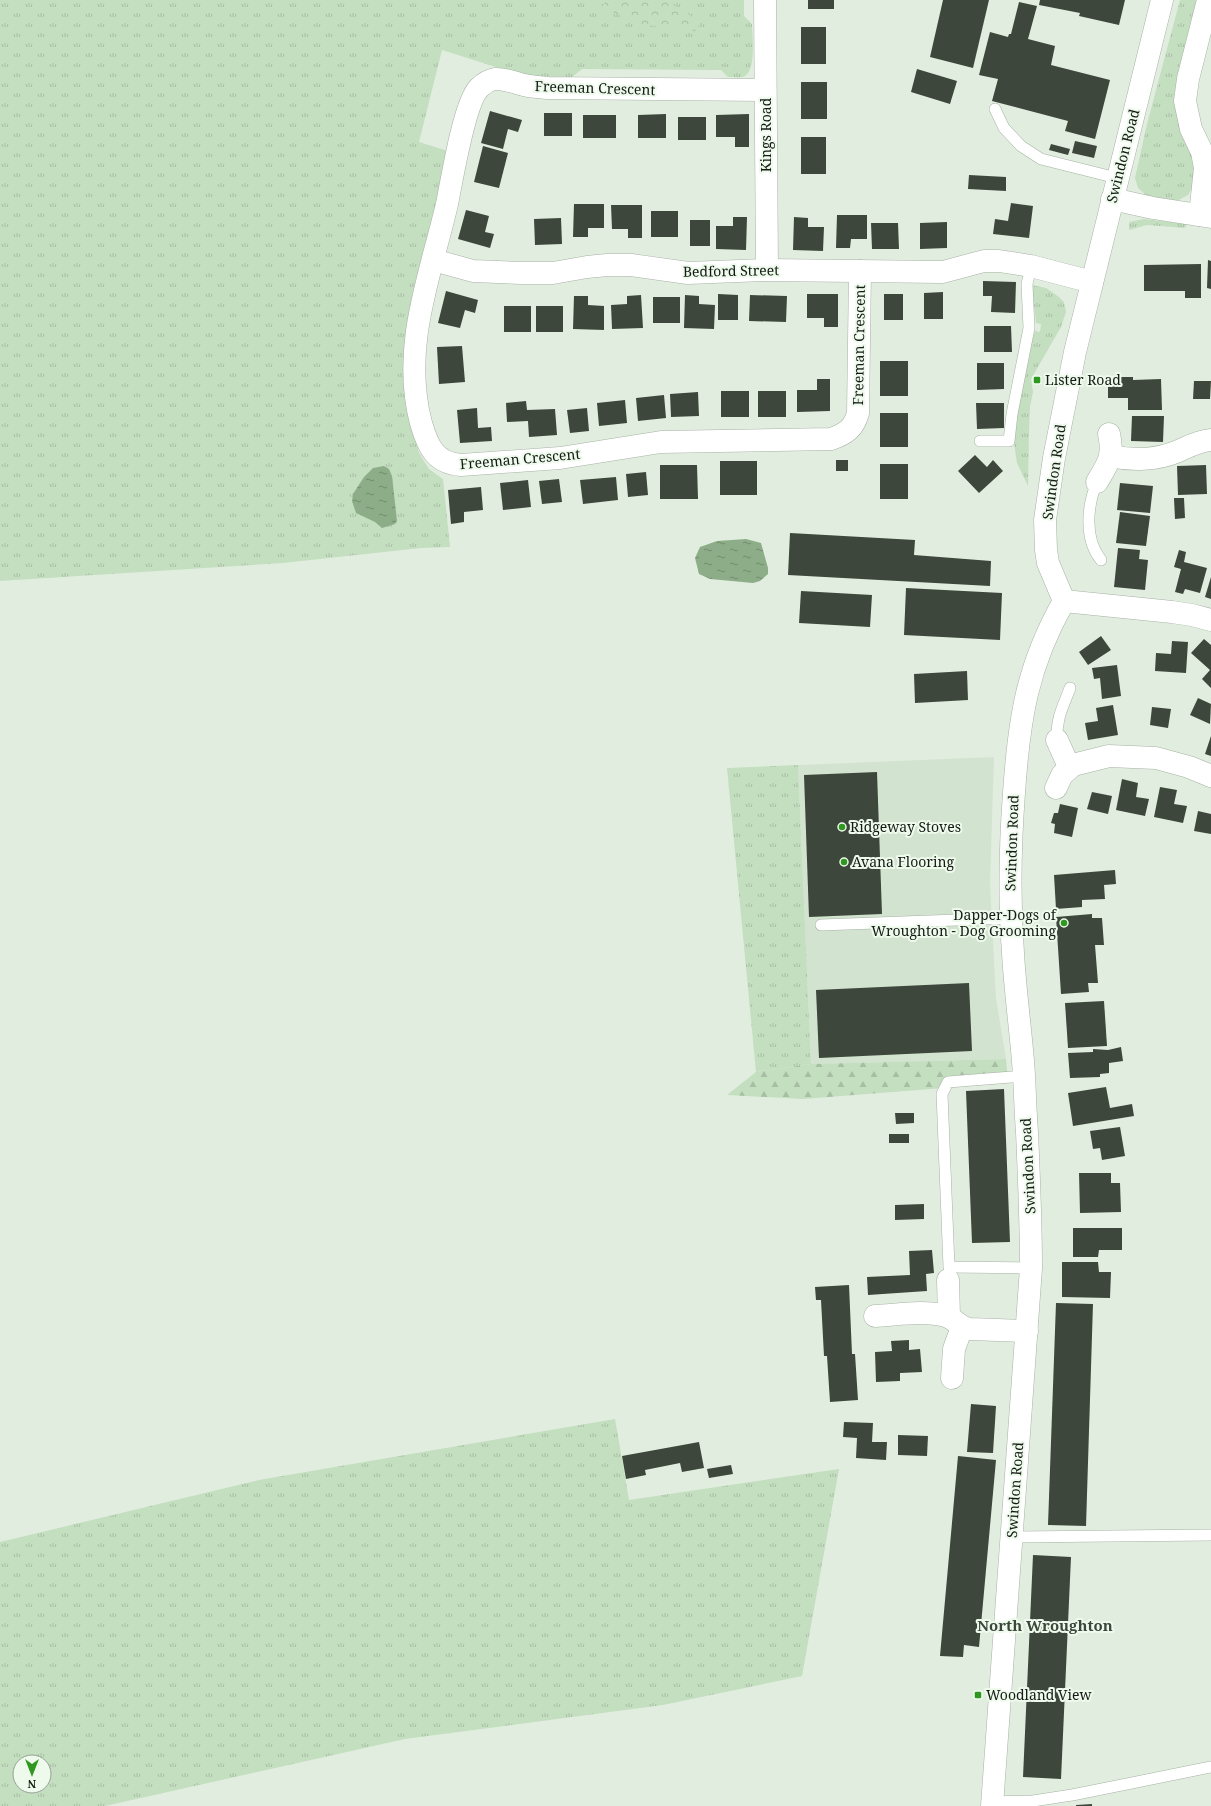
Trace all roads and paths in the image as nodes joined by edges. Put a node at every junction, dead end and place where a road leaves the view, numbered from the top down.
1 (765, 0) edge
2 (1162, 0) edge
3 (1208, 0) edge
4 (765, 90) junction
5 (995, 109) dead end
6 (1117, 178) junction
7 (1112, 199) junction
8 (1206, 216) edge
9 (432, 260) junction
10 (1031, 266) junction
11 (767, 270) junction
12 (860, 271) junction
13 (1092, 282) junction
14 (1110, 434) dead end
15 (1211, 440) edge
16 (980, 441) dead end
17 (1111, 456) junction
18 (1097, 482) joint
19 (1101, 560) dead end
20 (1064, 601) junction
21 (1211, 620) edge
22 (1070, 688) dead end
23 (1057, 740) joint
24 (1073, 765) junction
25 (1211, 776) edge
26 (1056, 788) dead end
27 (1011, 918) junction
28 (820, 925) dead end
29 (1024, 1076) junction
30 (1031, 1268) junction
31 (948, 1280) dead end
32 (875, 1316) dead end
33 (955, 1322) junction
34 (1027, 1330) junction
35 (952, 1378) dead end
36 (1211, 1535) edge
37 (1011, 1537) junction
38 (1211, 1767) edge
39 (992, 1804) edge

1 - 4 street, Kings Road
2 - 6 street, Swindon Road
3 - 8 street
4 - 9 street, Freeman Crescent
4 - 11 street, Kings Road
5 - 6 lane
6 - 7 street, Swindon Road
7 - 8 street
7 - 13 street, Swindon Road
9 - 11 street, Bedford Street
9 - 12 street, Freeman Crescent
10 - 12 street, Bedford Street
10 - 13 street, Bedford Street
10 - 16 lane
11 - 12 street, Bedford Street
13 - 20 street, Swindon Road
14 - 17 street
15 - 17 street
17 - 18 street
18 - 19 lane
20 - 21 street
20 - 27 street, Swindon Road
22 - 23 lane
23 - 24 street
24 - 25 street
24 - 26 street
27 - 28 lane
27 - 29 street, Swindon Road
29 - 30 street, Swindon Road
29 - 30 lane
30 - 34 street, Swindon Road
31 - 33 street
32 - 33 street
33 - 34 street
33 - 35 street
34 - 37 street, Swindon Road
36 - 37 lane
37 - 39 street, Swindon Road
38 - 39 lane

